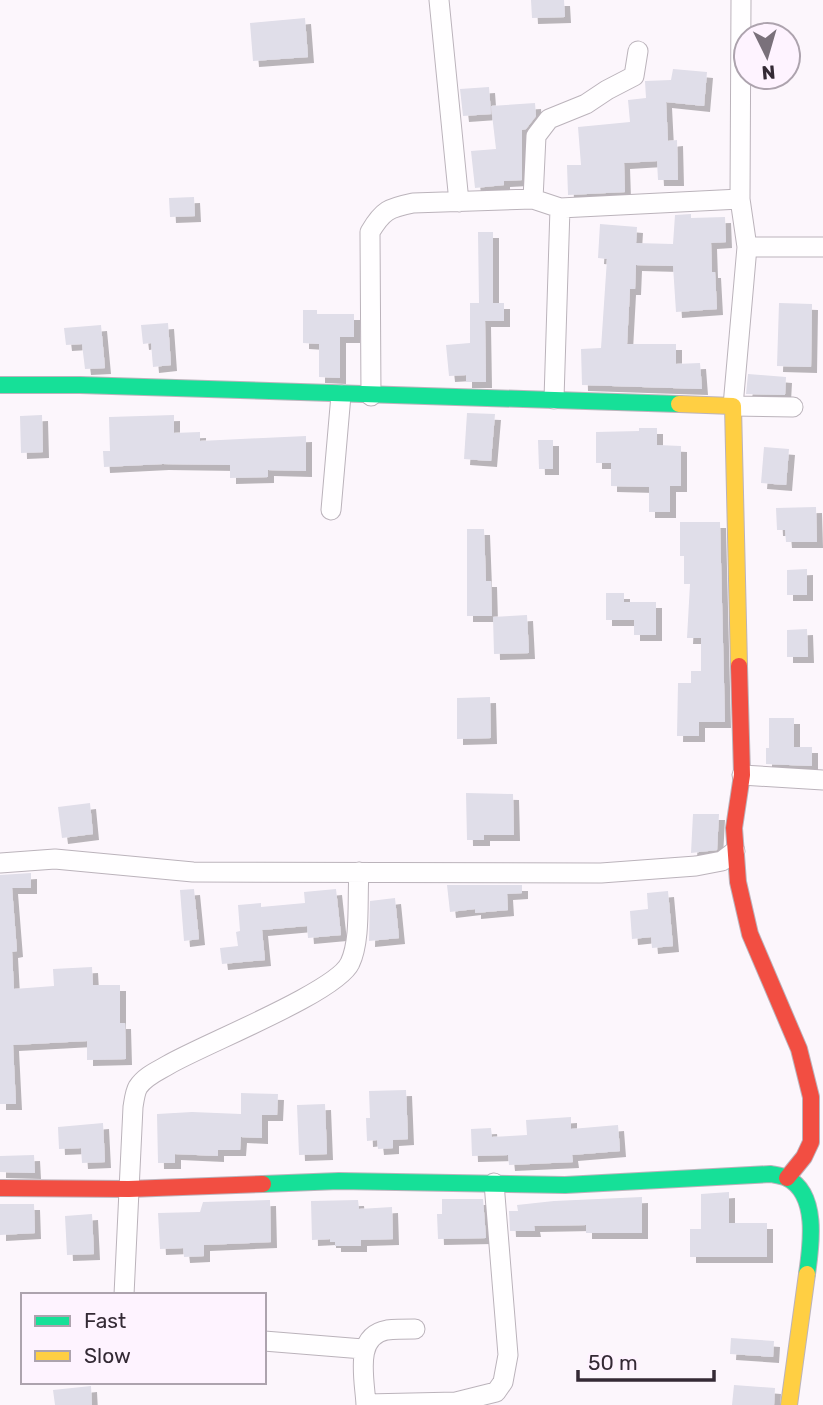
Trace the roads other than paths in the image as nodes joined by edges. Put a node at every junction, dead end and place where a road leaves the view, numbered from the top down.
1 (439, 0) edge
2 (741, 0) edge
3 (638, 51) dead end
4 (533, 199) junction
5 (740, 199) junction
6 (459, 202) junction
7 (560, 208) junction
8 (747, 247) junction
9 (823, 247) edge
10 (0, 385) edge
11 (341, 395) junction
12 (371, 396) junction
13 (554, 399) junction
14 (733, 406) junction
15 (793, 407) dead end
16 (331, 510) dead end
17 (743, 775) junction
18 (823, 780) edge
19 (736, 851) junction
20 (0, 863) edge
21 (359, 872) junction
22 (787, 1178) junction
23 (494, 1184) junction
24 (0, 1188) edge
25 (129, 1189) junction
26 (124, 1293) edge
27 (415, 1329) dead end
28 (266, 1341) edge
29 (363, 1349) junction
30 (366, 1404) edge
31 (789, 1405) edge

1 - 6 street
2 - 5 street
3 - 4 street
4 - 6 street
4 - 7 street
5 - 7 street
5 - 8 street
6 - 12 street
7 - 13 street
8 - 9 street
8 - 14 street
10 - 11 street
11 - 12 street
11 - 16 street
12 - 13 street
13 - 14 street
14 - 15 street
14 - 17 street
17 - 18 street
17 - 19 street
19 - 21 street
19 - 22 street
20 - 21 street
21 - 25 street
22 - 23 street
22 - 31 street
23 - 25 street
23 - 30 street
24 - 25 street
25 - 26 street
27 - 29 street
28 - 29 street
29 - 30 street

